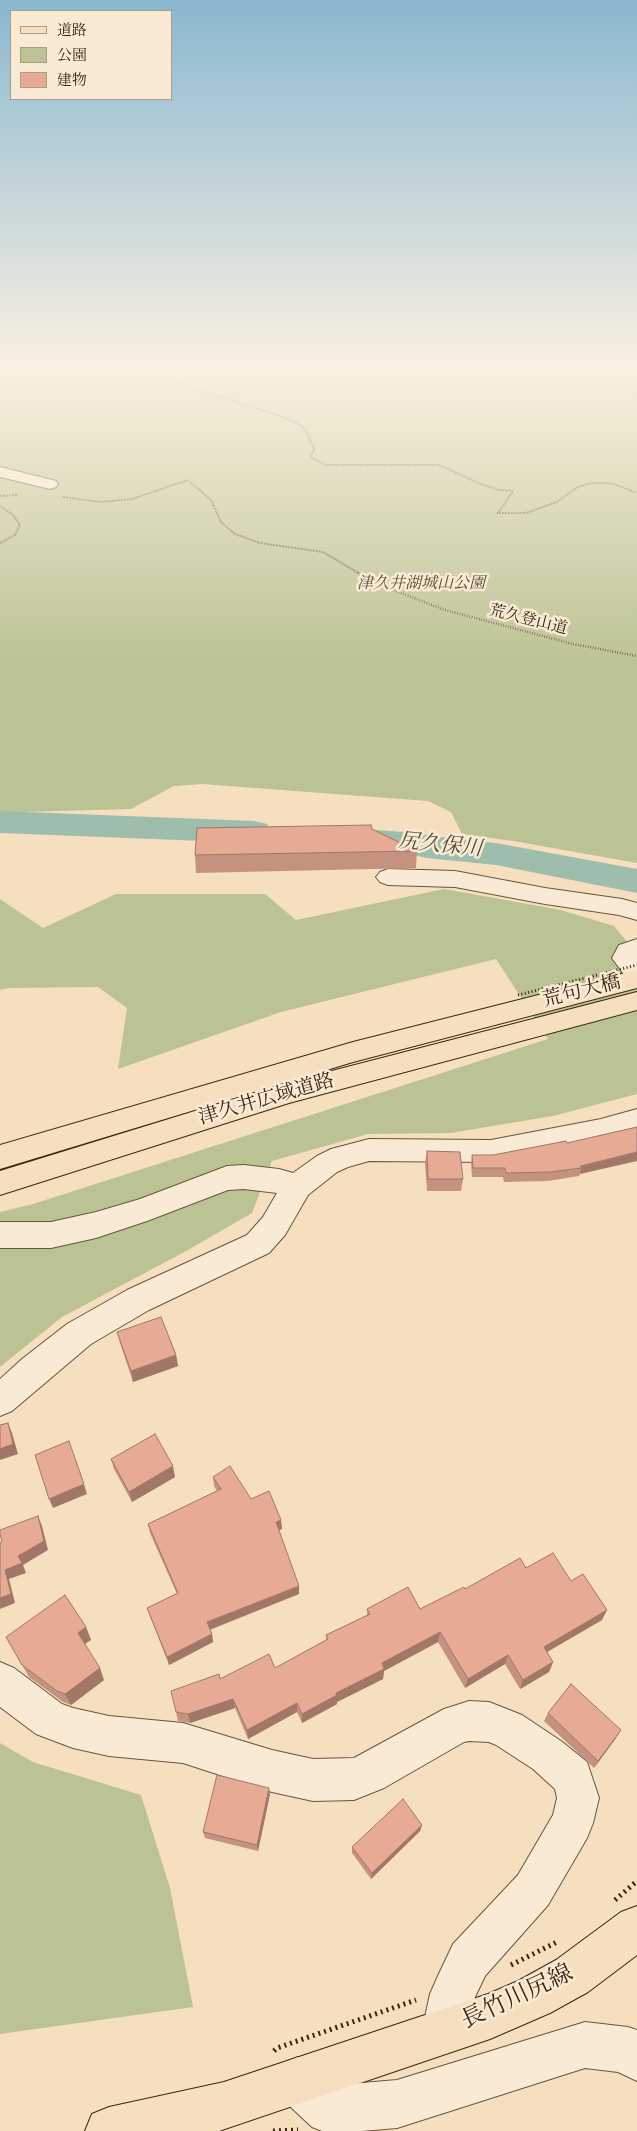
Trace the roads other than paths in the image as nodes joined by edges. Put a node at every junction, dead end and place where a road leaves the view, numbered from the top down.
1 (0, 472) edge
2 (0, 486) edge
3 (388, 877) dead end
4 (637, 912) edge
5 (637, 948) edge
6 (637, 974) edge
7 (637, 979) edge
8 (637, 1001) edge
9 (527, 1009) junction
10 (637, 1120) edge
11 (0, 1157) edge
12 (0, 1183) edge
13 (297, 1186) junction
14 (0, 1234) edge
15 (0, 1400) edge
16 (0, 1682) edge
17 (622, 1917) edge
18 (430, 2016) junction
19 (637, 2058) edge
20 (284, 2068) junction
21 (109, 2131) edge

1 - 2 street
3 - 4 street
5 - 6 street
7 - 9 main road, 荒句大橋
8 - 9 main road, 荒句大橋
9 - 11 main road, 津久井広域道路
9 - 12 main road, 津久井広域道路
10 - 13 street
13 - 14 street
13 - 15 street
16 - 18 street
17 - 18 main road, 長竹川尻線
18 - 20 main road, 長竹川尻線
19 - 20 street
20 - 21 main road

